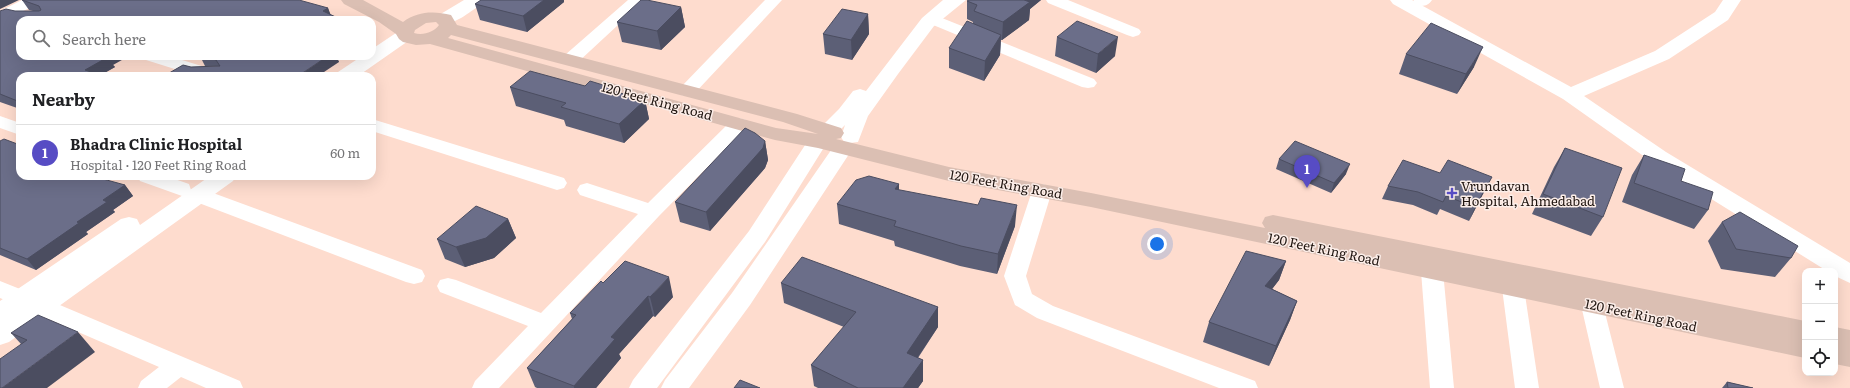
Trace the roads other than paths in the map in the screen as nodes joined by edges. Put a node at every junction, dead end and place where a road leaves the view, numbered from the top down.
1 (34, 0) edge
2 (350, 0) edge
3 (378, 0) edge
4 (457, 0) edge
5 (476, 0) edge
6 (637, 0) edge
7 (774, 0) edge
8 (940, 0) edge
9 (957, 0) edge
10 (1054, 0) edge
11 (1399, 0) edge
12 (1732, 0) edge
13 (1421, 1) edge
14 (6, 14) edge
15 (19, 16) edge
16 (932, 19) junction
17 (436, 20) junction
18 (1133, 32) dead end
19 (414, 36) junction
20 (376, 58) edge
21 (165, 60) edge
22 (373, 60) edge
23 (571, 60) junction
24 (202, 72) edge
25 (352, 72) edge
26 (371, 72) edge
27 (1088, 83) dead end
28 (687, 91) junction
29 (1576, 93) junction
30 (0, 122) edge
31 (739, 124) junction
32 (376, 126) edge
33 (16, 128) edge
34 (822, 136) junction
35 (847, 142) junction
36 (163, 180) edge
37 (213, 180) edge
38 (558, 183) dead end
39 (193, 187) edge
40 (587, 190) dead end
41 (1042, 191) junction
42 (652, 211) junction
43 (1850, 259) edge
44 (1432, 271) junction
45 (1850, 274) edge
46 (414, 276) dead end
47 (448, 286) dead end
48 (1513, 288) junction
49 (0, 289) edge
50 (31, 303) junction
51 (1592, 305) junction
52 (0, 314) edge
53 (546, 324) junction
54 (1802, 330) edge
55 (0, 335) edge
56 (1838, 338) edge
57 (1850, 340) edge
58 (1802, 347) edge
59 (1838, 355) edge
60 (1850, 357) edge
61 (177, 366) junction
62 (150, 388) edge
63 (231, 388) edge
64 (484, 388) edge
65 (642, 388) edge
66 (674, 388) edge
67 (1246, 388) edge
68 (1442, 388) edge
69 (1527, 388) edge
70 (1612, 388) edge

1 - 14 street
2 - 19 main road, 120 Feet Ring Road
3 - 17 main road, 120 Feet Ring Road
4 - 17 street
5 - 17 street
6 - 23 street
7 - 28 street
8 - 34 street
9 - 16 street
10 - 18 street
11 - 29 street
12 - 29 street
13 - 29 street
14 - 15 street
16 - 27 street
16 - 35 street
17 - 19 main road
17 - 19 main road
17 - 23 main road, 120 Feet Ring Road
19 - 20 street
19 - 26 street
19 - 31 main road, 120 Feet Ring Road
21 - 24 street
22 - 25 street
23 - 28 main road, 120 Feet Ring Road
28 - 34 main road, 120 Feet Ring Road
29 - 43 street
29 - 45 street
30 - 33 street
31 - 34 main road, 120 Feet Ring Road
31 - 42 street
32 - 38 street
34 - 35 main road
34 - 65 street
35 - 41 main road, 120 Feet Ring Road
35 - 54 main road, 120 Feet Ring Road
35 - 66 street
36 - 39 street
37 - 39 street
39 - 46 street
39 - 50 street
40 - 42 street
41 - 44 main road, 120 Feet Ring Road
41 - 67 street
42 - 53 street
44 - 48 main road, 120 Feet Ring Road
44 - 68 street
47 - 53 street
48 - 51 main road, 120 Feet Ring Road
48 - 69 street
49 - 50 street
50 - 52 street
50 - 55 street
50 - 61 street
51 - 58 main road, 120 Feet Ring Road
51 - 70 street
53 - 64 street
56 - 57 main road
59 - 60 main road
61 - 62 street
61 - 63 street

